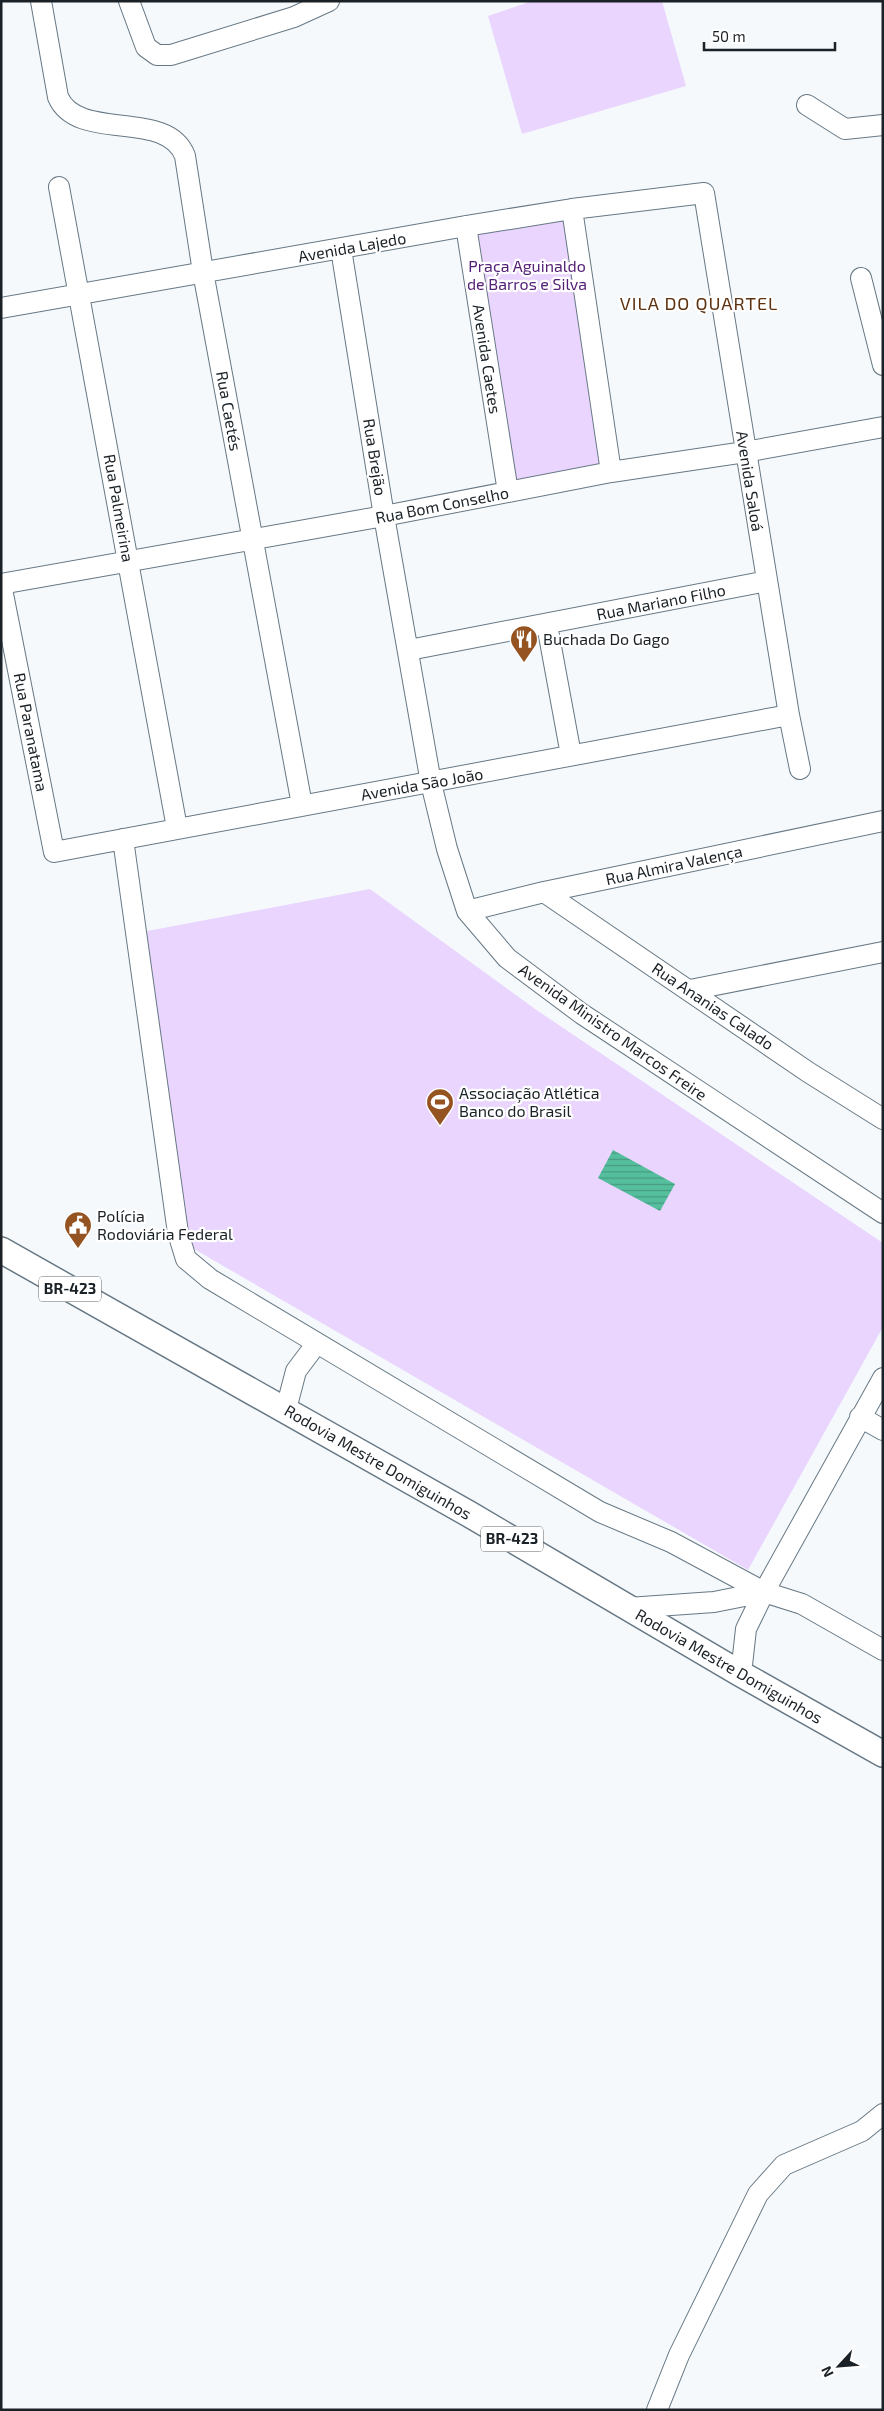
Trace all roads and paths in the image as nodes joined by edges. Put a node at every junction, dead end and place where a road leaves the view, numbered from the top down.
1 (41, 1) edge
2 (129, 1) edge
3 (329, 1) edge
4 (807, 105) dead end
5 (883, 125) edge
6 (59, 187) dead end
7 (704, 193) joint
8 (572, 209) junction
9 (466, 226) junction
10 (341, 249) junction
11 (204, 272) junction
12 (861, 278) dead end
13 (80, 294) junction
14 (1, 308) edge
15 (883, 365) edge
16 (883, 427) edge
17 (745, 452) junction
18 (611, 472) junction
19 (508, 492) junction
20 (384, 516) junction
21 (252, 539) junction
22 (129, 562) junction
23 (767, 581) junction
24 (1, 584) edge
25 (547, 625) junction
26 (408, 650) junction
27 (789, 715) junction
28 (571, 755) junction
29 (800, 769) dead end
30 (431, 783) junction
31 (302, 805) junction
32 (883, 821) edge
33 (178, 828) junction
34 (123, 839) junction
35 (54, 852) joint
36 (544, 892) junction
37 (467, 912) junction
38 (883, 952) edge
39 (690, 990) junction
40 (883, 1119) edge
41 (883, 1213) edge
42 (1, 1250) edge
43 (317, 1343) junction
44 (883, 1378) edge
45 (286, 1409) junction
46 (860, 1417) junction
47 (883, 1430) edge
48 (764, 1592) junction
49 (628, 1608) junction
50 (883, 1650) edge
51 (741, 1674) junction
52 (883, 1754) edge
53 (883, 2114) edge
54 (657, 2410) edge

1 - 11 street, Rua Caetés
2 - 3 street
4 - 5 street
6 - 13 street, Rua Palmeirina
7 - 8 street, Avenida Lajedo
7 - 17 street, Avenida Saloá
8 - 9 street, Avenida Lajedo
8 - 18 street
9 - 10 street, Avenida Lajedo
9 - 19 street, Avenida Caetes
10 - 11 street, Avenida Lajedo
10 - 20 street, Rua Brejão
11 - 13 street, Avenida Lajedo
11 - 21 street, Rua Caetés
12 - 15 street
13 - 14 street, Avenida Lajedo
13 - 22 street, Rua Palmeirina
16 - 17 street, Rua Bom Conselho
17 - 18 street, Rua Bom Conselho
17 - 23 street, Avenida Saloá
18 - 19 street, Rua Bom Conselho
19 - 20 street, Rua Bom Conselho
20 - 21 street, Rua Bom Conselho
20 - 26 street, Rua Brejão
21 - 22 street, Rua Bom Conselho
21 - 31 street, Rua Caetés
22 - 24 street, Rua Bom Conselho
22 - 33 street, Rua Palmeirina
23 - 25 street, Rua Mariano Filho
23 - 27 street, Avenida Saloá
24 - 35 street, Rua Paranatama
25 - 26 street, Rua Mariano Filho
25 - 28 street
26 - 30 street, Rua Brejão
27 - 28 street, Avenida São João
27 - 29 street, Avenida Saloá
28 - 30 street, Avenida São João
30 - 31 street, Avenida São João
30 - 37 street, Avenida Ministro Marcos Freire
31 - 33 street, Avenida São João
32 - 36 street, Rua Almira Valença
33 - 34 street, Avenida São João
34 - 35 street, Avenida São João
34 - 43 street
36 - 37 street, Rua Almira Valença
36 - 39 street, Rua Ananias Calado
37 - 41 street, Avenida Ministro Marcos Freire
38 - 39 street
39 - 40 street, Rua Ananias Calado
42 - 45 main road, Rodovia Mestre Domiguinhos / BR-423
43 - 45 street
43 - 48 street
44 - 46 street
45 - 49 main road, Rodovia Mestre Domiguinhos / BR-423
46 - 47 street
46 - 48 street
48 - 49 street
48 - 50 street
48 - 51 street
49 - 51 main road, Rodovia Mestre Domiguinhos / BR-423
51 - 52 main road, Rodovia Mestre Domiguinhos / BR-423
53 - 54 street

